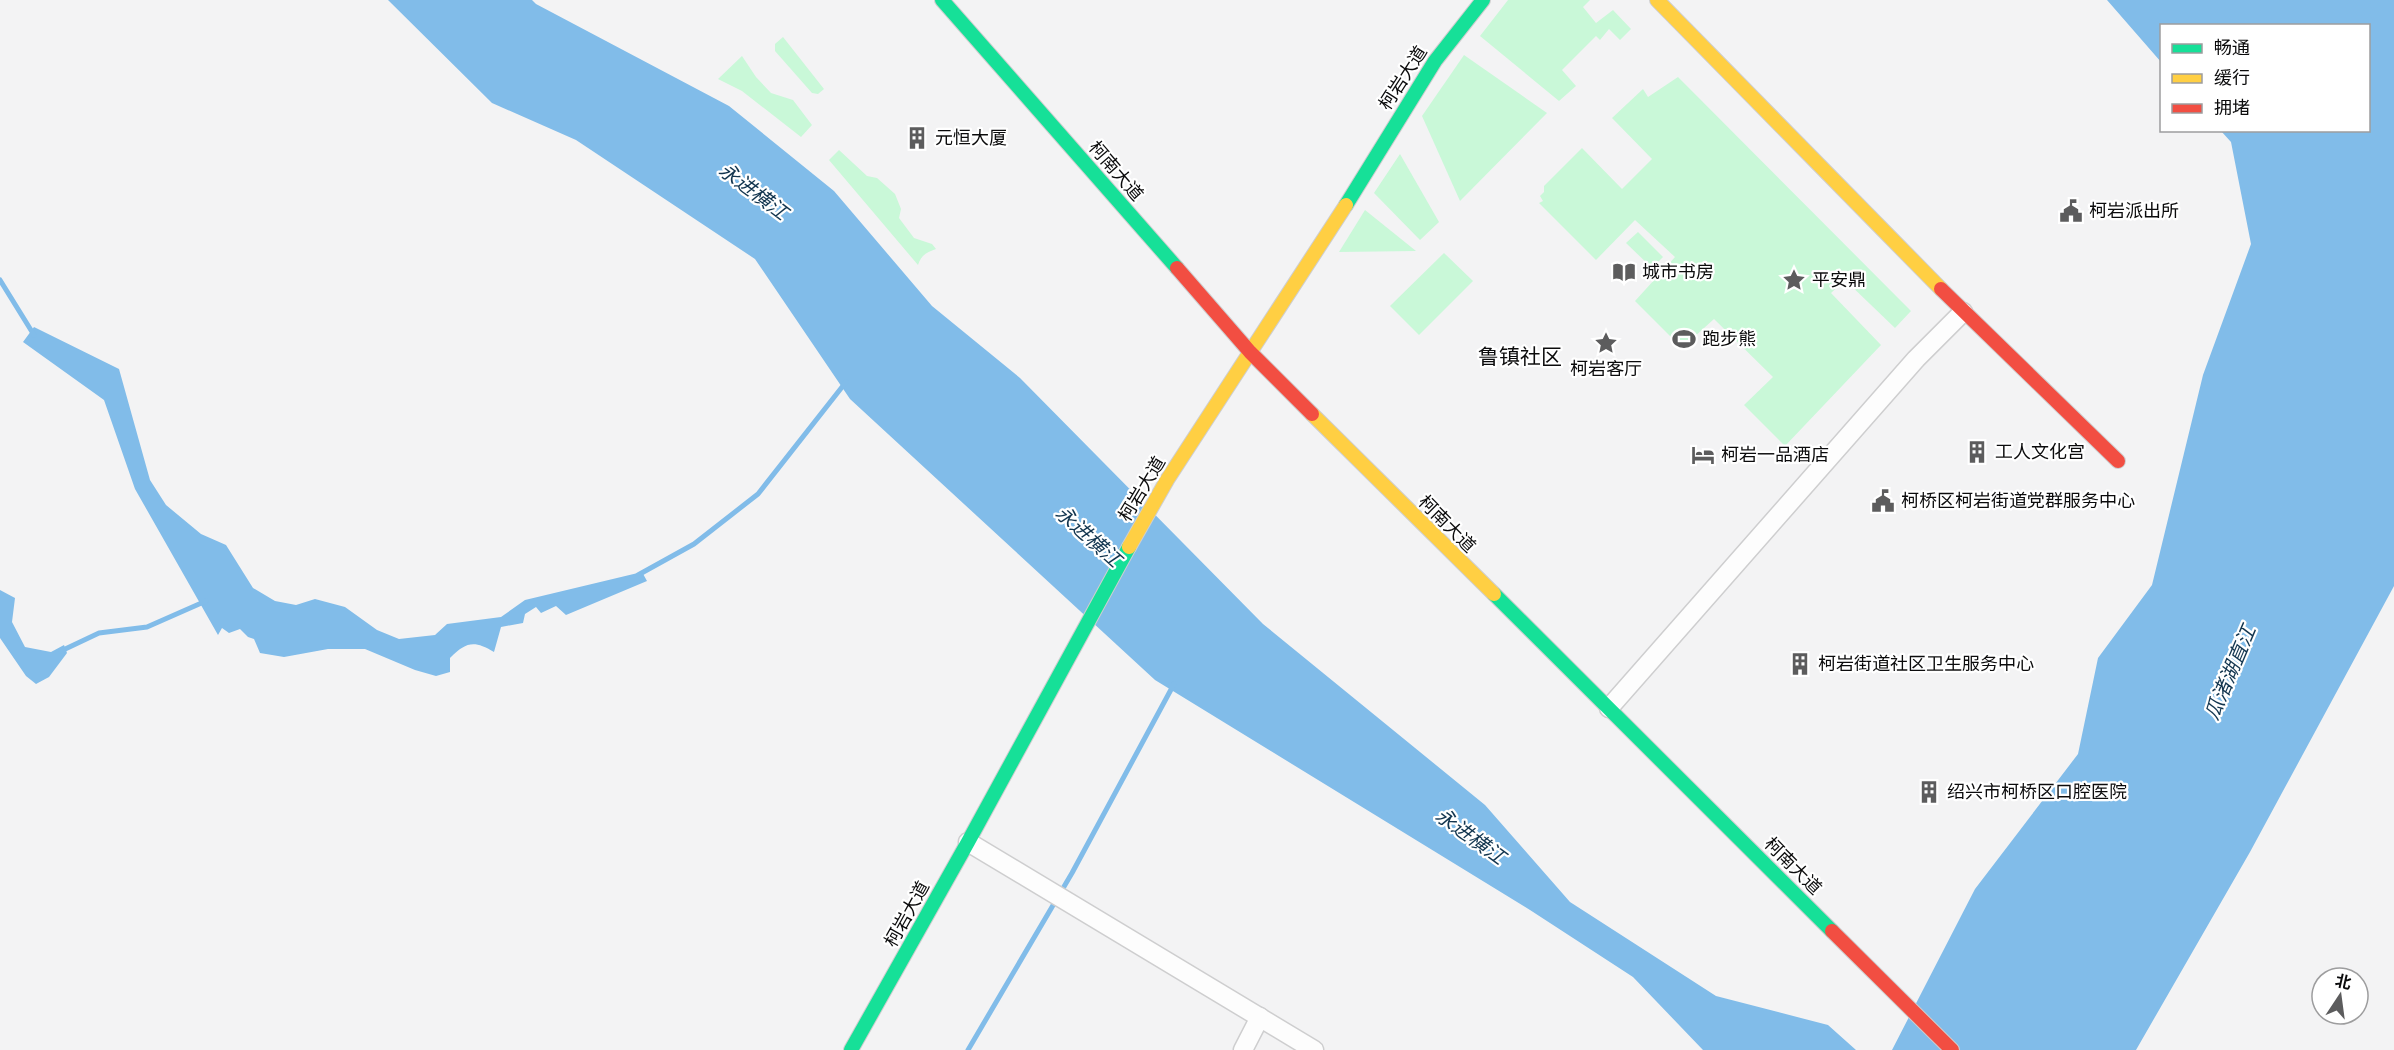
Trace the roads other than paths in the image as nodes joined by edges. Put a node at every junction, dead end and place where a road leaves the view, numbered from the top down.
1 (942, 0) edge
2 (1483, 0) edge
3 (1657, 0) edge
4 (1963, 312) junction
5 (1250, 352) junction
6 (2118, 461) dead end
7 (1609, 708) junction
8 (968, 842) junction
9 (1260, 1017) junction
10 (851, 1050) edge
11 (1243, 1050) edge
12 (1314, 1050) edge
13 (1952, 1050) edge

1 - 5 street, 柯南大道
2 - 5 street, 柯岩大道
3 - 4 street
4 - 6 street
4 - 7 street
5 - 7 street, 柯南大道
5 - 8 street, 柯岩大道
7 - 13 street, 柯南大道
8 - 9 street
8 - 10 street, 柯岩大道
9 - 11 street
9 - 12 street

